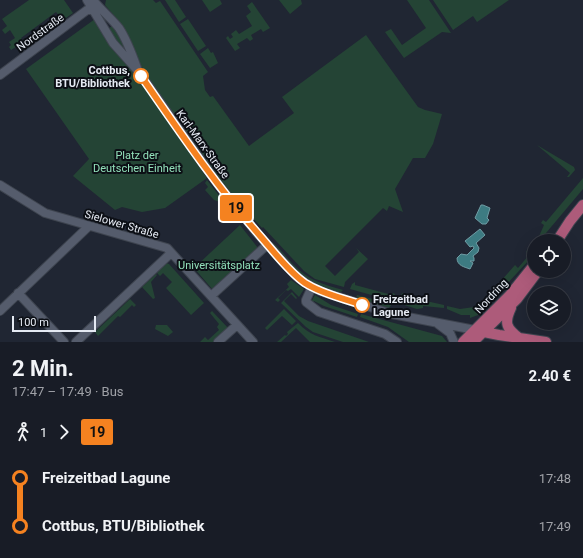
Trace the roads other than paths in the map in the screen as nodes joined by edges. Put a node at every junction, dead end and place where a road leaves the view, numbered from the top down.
1 (87, 0) edge
2 (93, 0) edge
3 (93, 10) junction
4 (138, 72) junction
5 (0, 75) edge
6 (0, 186) edge
7 (583, 205) edge
8 (570, 221) junction
9 (89, 226) junction
10 (556, 234) edge
11 (562, 234) edge
12 (268, 245) junction
13 (171, 253) junction
14 (527, 274) edge
15 (532, 278) edge
16 (312, 287) junction
17 (18, 293) junction
18 (211, 296) junction
19 (516, 299) junction
20 (0, 310) edge
21 (437, 323) junction
22 (237, 325) junction
23 (479, 331) junction
24 (520, 338) junction
25 (64, 342) edge
26 (76, 342) edge
27 (218, 342) edge
28 (253, 342) edge
29 (398, 342) edge
30 (454, 342) edge
31 (462, 342) edge
32 (473, 342) edge
33 (546, 342) edge

1 - 3 street, Karl-Marx-Straße
2 - 4 street, Karl-Marx-Straße
3 - 4 street, Karl-Marx-Straße
3 - 5 street, Nordstraße
4 - 12 street, Karl-Marx-Straße
6 - 9 street, Sielower Straße
7 - 8 main road
8 - 10 main road
8 - 11 main road
9 - 13 street, Sielower Straße
9 - 17 street
12 - 16 street, Karl-Marx-Straße
12 - 18 street
13 - 18 street, Sielower Straße
13 - 26 street
14 - 23 main road, Nordring
15 - 19 main road, Nordring
16 - 21 street, Karl-Marx-Straße
16 - 29 street
17 - 20 street
17 - 25 street
18 - 22 street, Sielower Straße
19 - 23 main road, Nordring
19 - 24 main road
21 - 23 street, Karl-Marx-Straße
21 - 30 street
22 - 27 street
22 - 28 street, Sielower Straße
23 - 24 main road
23 - 31 main road, Nordring
23 - 32 main road, Nordring
24 - 33 main road

